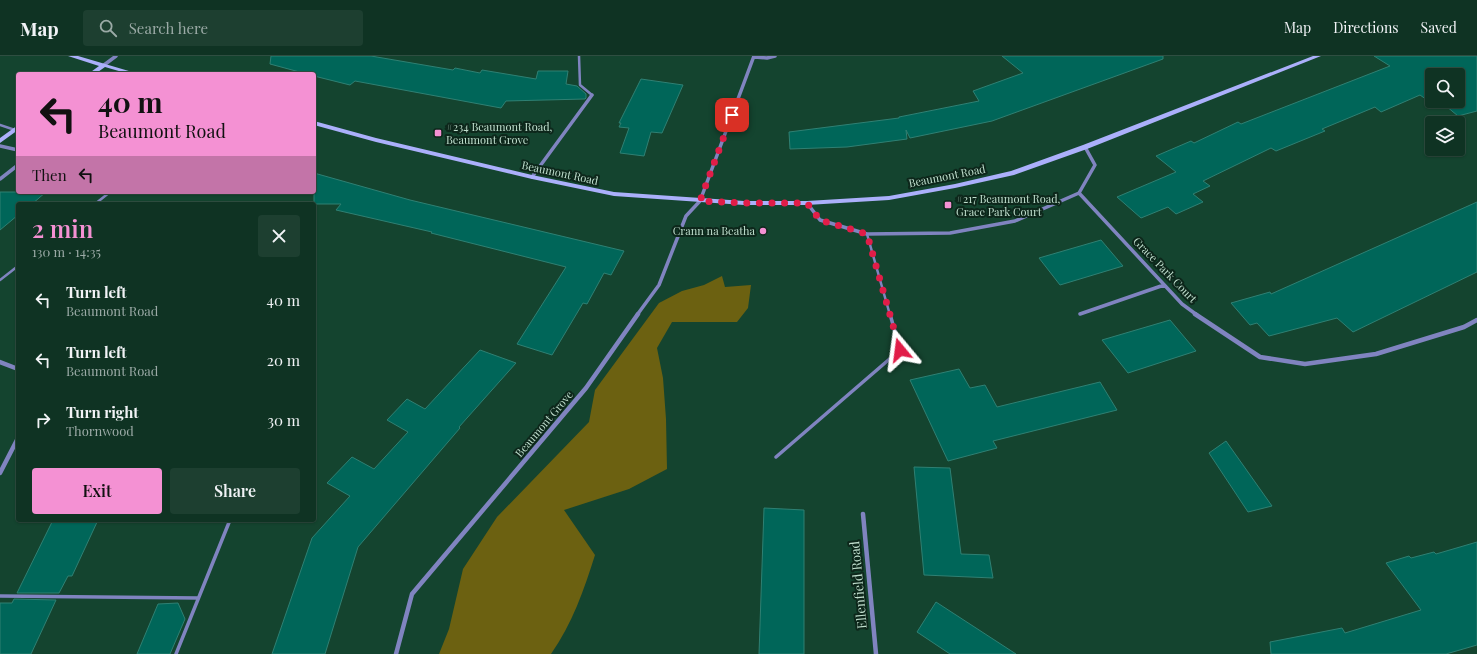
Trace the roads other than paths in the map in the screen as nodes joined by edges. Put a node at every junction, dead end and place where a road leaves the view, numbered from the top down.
1 (71, 56) edge
2 (116, 56) edge
3 (579, 56) edge
4 (775, 56) edge
5 (1318, 56) edge
6 (754, 57) edge
7 (104, 65) junction
8 (94, 72) edge
9 (129, 72) edge
10 (592, 95) joint
11 (316, 124) edge
12 (0, 125) edge
13 (16, 129) edge
14 (16, 130) edge
15 (0, 141) edge
16 (0, 146) edge
17 (1085, 148) junction
18 (16, 150) edge
19 (16, 167) edge
20 (532, 177) junction
21 (0, 179) edge
22 (108, 194) edge
23 (1079, 194) junction
24 (700, 201) junction
25 (98, 202) edge
26 (807, 203) junction
27 (867, 234) junction
28 (16, 268) edge
29 (0, 280) edge
30 (1164, 285) junction
31 (1080, 314) dead end
32 (1477, 320) edge
33 (0, 362) edge
34 (16, 368) edge
35 (16, 442) edge
36 (776, 457) dead end
37 (0, 473) edge
38 (863, 514) dead end
39 (229, 522) edge
40 (0, 596) edge
41 (198, 598) junction
42 (176, 654) edge
43 (396, 654) edge
44 (876, 654) edge

1 - 7 street
2 - 7 street
3 - 10 lane
4 - 6 street
5 - 17 street, Beaumont Road
6 - 24 street
7 - 8 street
7 - 9 street
10 - 20 street
11 - 20 street, Beaumont Road
12 - 13 lane
14 - 15 street
16 - 18 street
17 - 23 street
17 - 26 street, Beaumont Road
19 - 21 street
20 - 24 street, Beaumont Road
22 - 25 lane
23 - 27 street
23 - 30 street, Grace Park Court
24 - 26 street, Beaumont Road
24 - 43 street, Beaumont Grove
26 - 27 street
27 - 36 lane
28 - 29 lane
30 - 31 street
30 - 32 street, Grace Park Court
33 - 34 street
35 - 37 street
38 - 44 street, Ellenfield Road
39 - 41 lane
40 - 41 lane
41 - 42 lane

